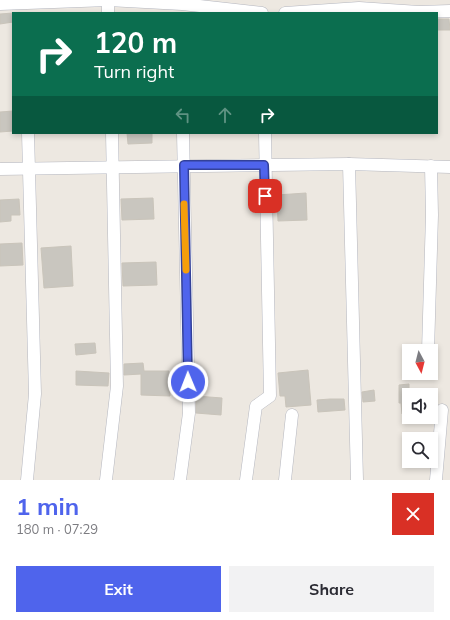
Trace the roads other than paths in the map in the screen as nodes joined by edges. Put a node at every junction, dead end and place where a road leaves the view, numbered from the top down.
1 (108, 0) edge
2 (0, 4) edge
3 (27, 6) edge
4 (182, 6) edge
5 (450, 11) edge
6 (108, 12) edge
7 (251, 12) edge
8 (300, 12) edge
9 (419, 12) edge
10 (419, 12) edge
11 (28, 134) edge
12 (112, 134) edge
13 (183, 134) edge
14 (264, 134) edge
15 (349, 164) junction
16 (184, 165) junction
17 (264, 165) junction
18 (431, 166) junction
19 (113, 167) junction
20 (450, 167) edge
21 (29, 168) junction
22 (0, 169) edge
23 (428, 344) edge
24 (442, 410) dead end
25 (292, 415) dead end
26 (27, 480) edge
27 (106, 480) edge
28 (180, 480) edge
29 (246, 480) edge
30 (285, 480) edge
31 (357, 480) edge
32 (436, 480) edge

1 - 3 street
1 - 4 street
1 - 6 street
2 - 3 street
4 - 7 street
5 - 10 street
8 - 9 street
11 - 21 street
12 - 19 street
13 - 16 street
14 - 17 street
15 - 17 street
15 - 18 street
15 - 31 street
16 - 17 street
16 - 19 street
16 - 28 street
17 - 29 street
18 - 20 street
18 - 23 street
19 - 21 street
19 - 27 street
21 - 22 street
21 - 26 street
24 - 32 street
25 - 30 street

